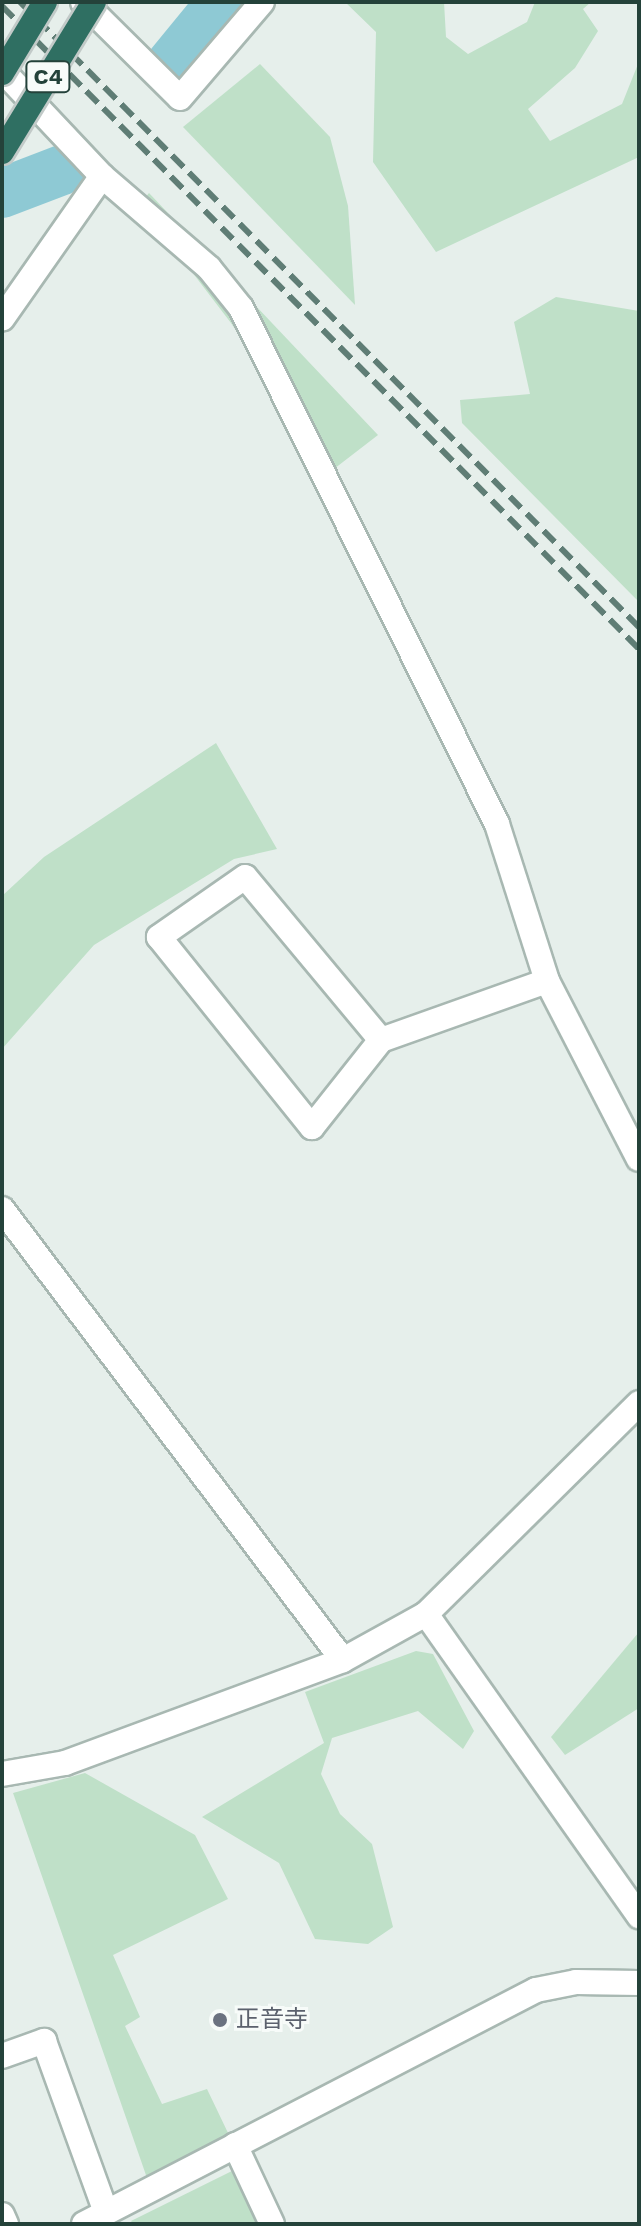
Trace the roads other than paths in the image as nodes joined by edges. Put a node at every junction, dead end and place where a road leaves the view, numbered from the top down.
1 (45, 2) edge
2 (83, 2) edge
3 (94, 2) edge
4 (262, 2) edge
5 (2, 72) edge
6 (2, 152) edge
7 (102, 176) junction
8 (2, 319) edge
9 (547, 981) junction
10 (381, 1040) junction
11 (639, 1159) edge
12 (2, 1209) edge
13 (639, 1403) edge
14 (426, 1614) junction
15 (343, 1660) junction
16 (2, 1774) edge
17 (639, 1916) edge
18 (639, 1983) edge
19 (2, 2056) edge
20 (235, 2145) junction
21 (106, 2212) junction
22 (2, 2215) edge
23 (6, 2224) edge
24 (84, 2224) edge
25 (272, 2224) edge

1 - 5 highway, C4, bridge
2 - 4 street
3 - 6 highway, C4, bridge
5 - 7 street
7 - 8 street
7 - 9 street
9 - 10 street
9 - 11 street
10 - 10 street
12 - 15 street
13 - 14 street
14 - 15 street
14 - 17 street
15 - 16 street
18 - 20 street
19 - 21 street
20 - 21 street
20 - 25 street
21 - 24 street
22 - 23 street

